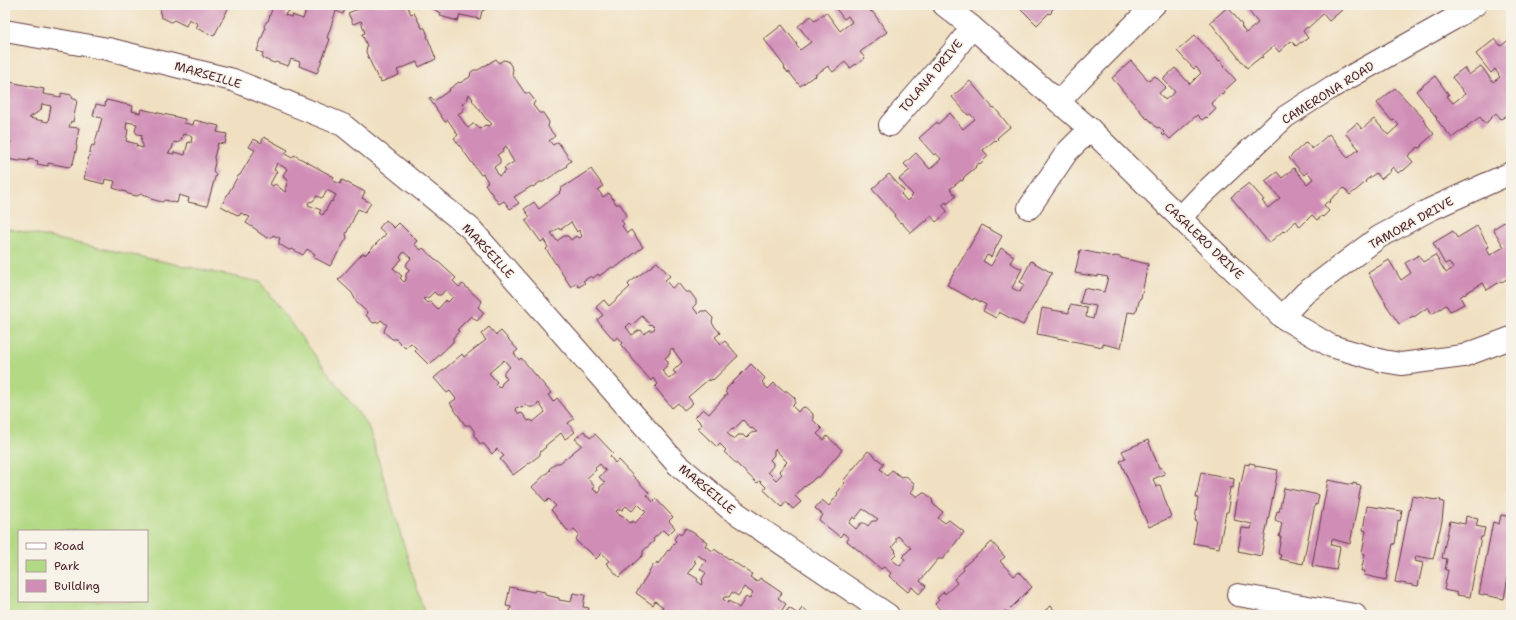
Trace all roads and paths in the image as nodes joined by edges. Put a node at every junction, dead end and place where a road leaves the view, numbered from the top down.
1 (944, 5) edge
2 (1154, 5) edge
3 (1475, 5) edge
4 (972, 27) junction
5 (5, 31) edge
6 (1059, 102) junction
7 (890, 124) dead end
8 (1090, 129) junction
9 (1511, 173) edge
10 (1029, 208) dead end
11 (1180, 218) junction
12 (1282, 316) junction
13 (1511, 338) edge
14 (1238, 595) dead end
15 (888, 615) edge
16 (1355, 615) edge

1 - 4 street, CASALERO DRIVE
2 - 6 street
3 - 11 street, CAMERONA ROAD
4 - 6 street, CASALERO DRIVE
4 - 7 street, TOLANA DRIVE
5 - 15 street, MARSEILLE
6 - 8 street, CASALERO DRIVE
8 - 10 street
8 - 11 street, CASALERO DRIVE
9 - 12 street, TAMORA DRIVE
11 - 12 street, CASALERO DRIVE
12 - 13 street, CASALERO DRIVE
14 - 16 street

